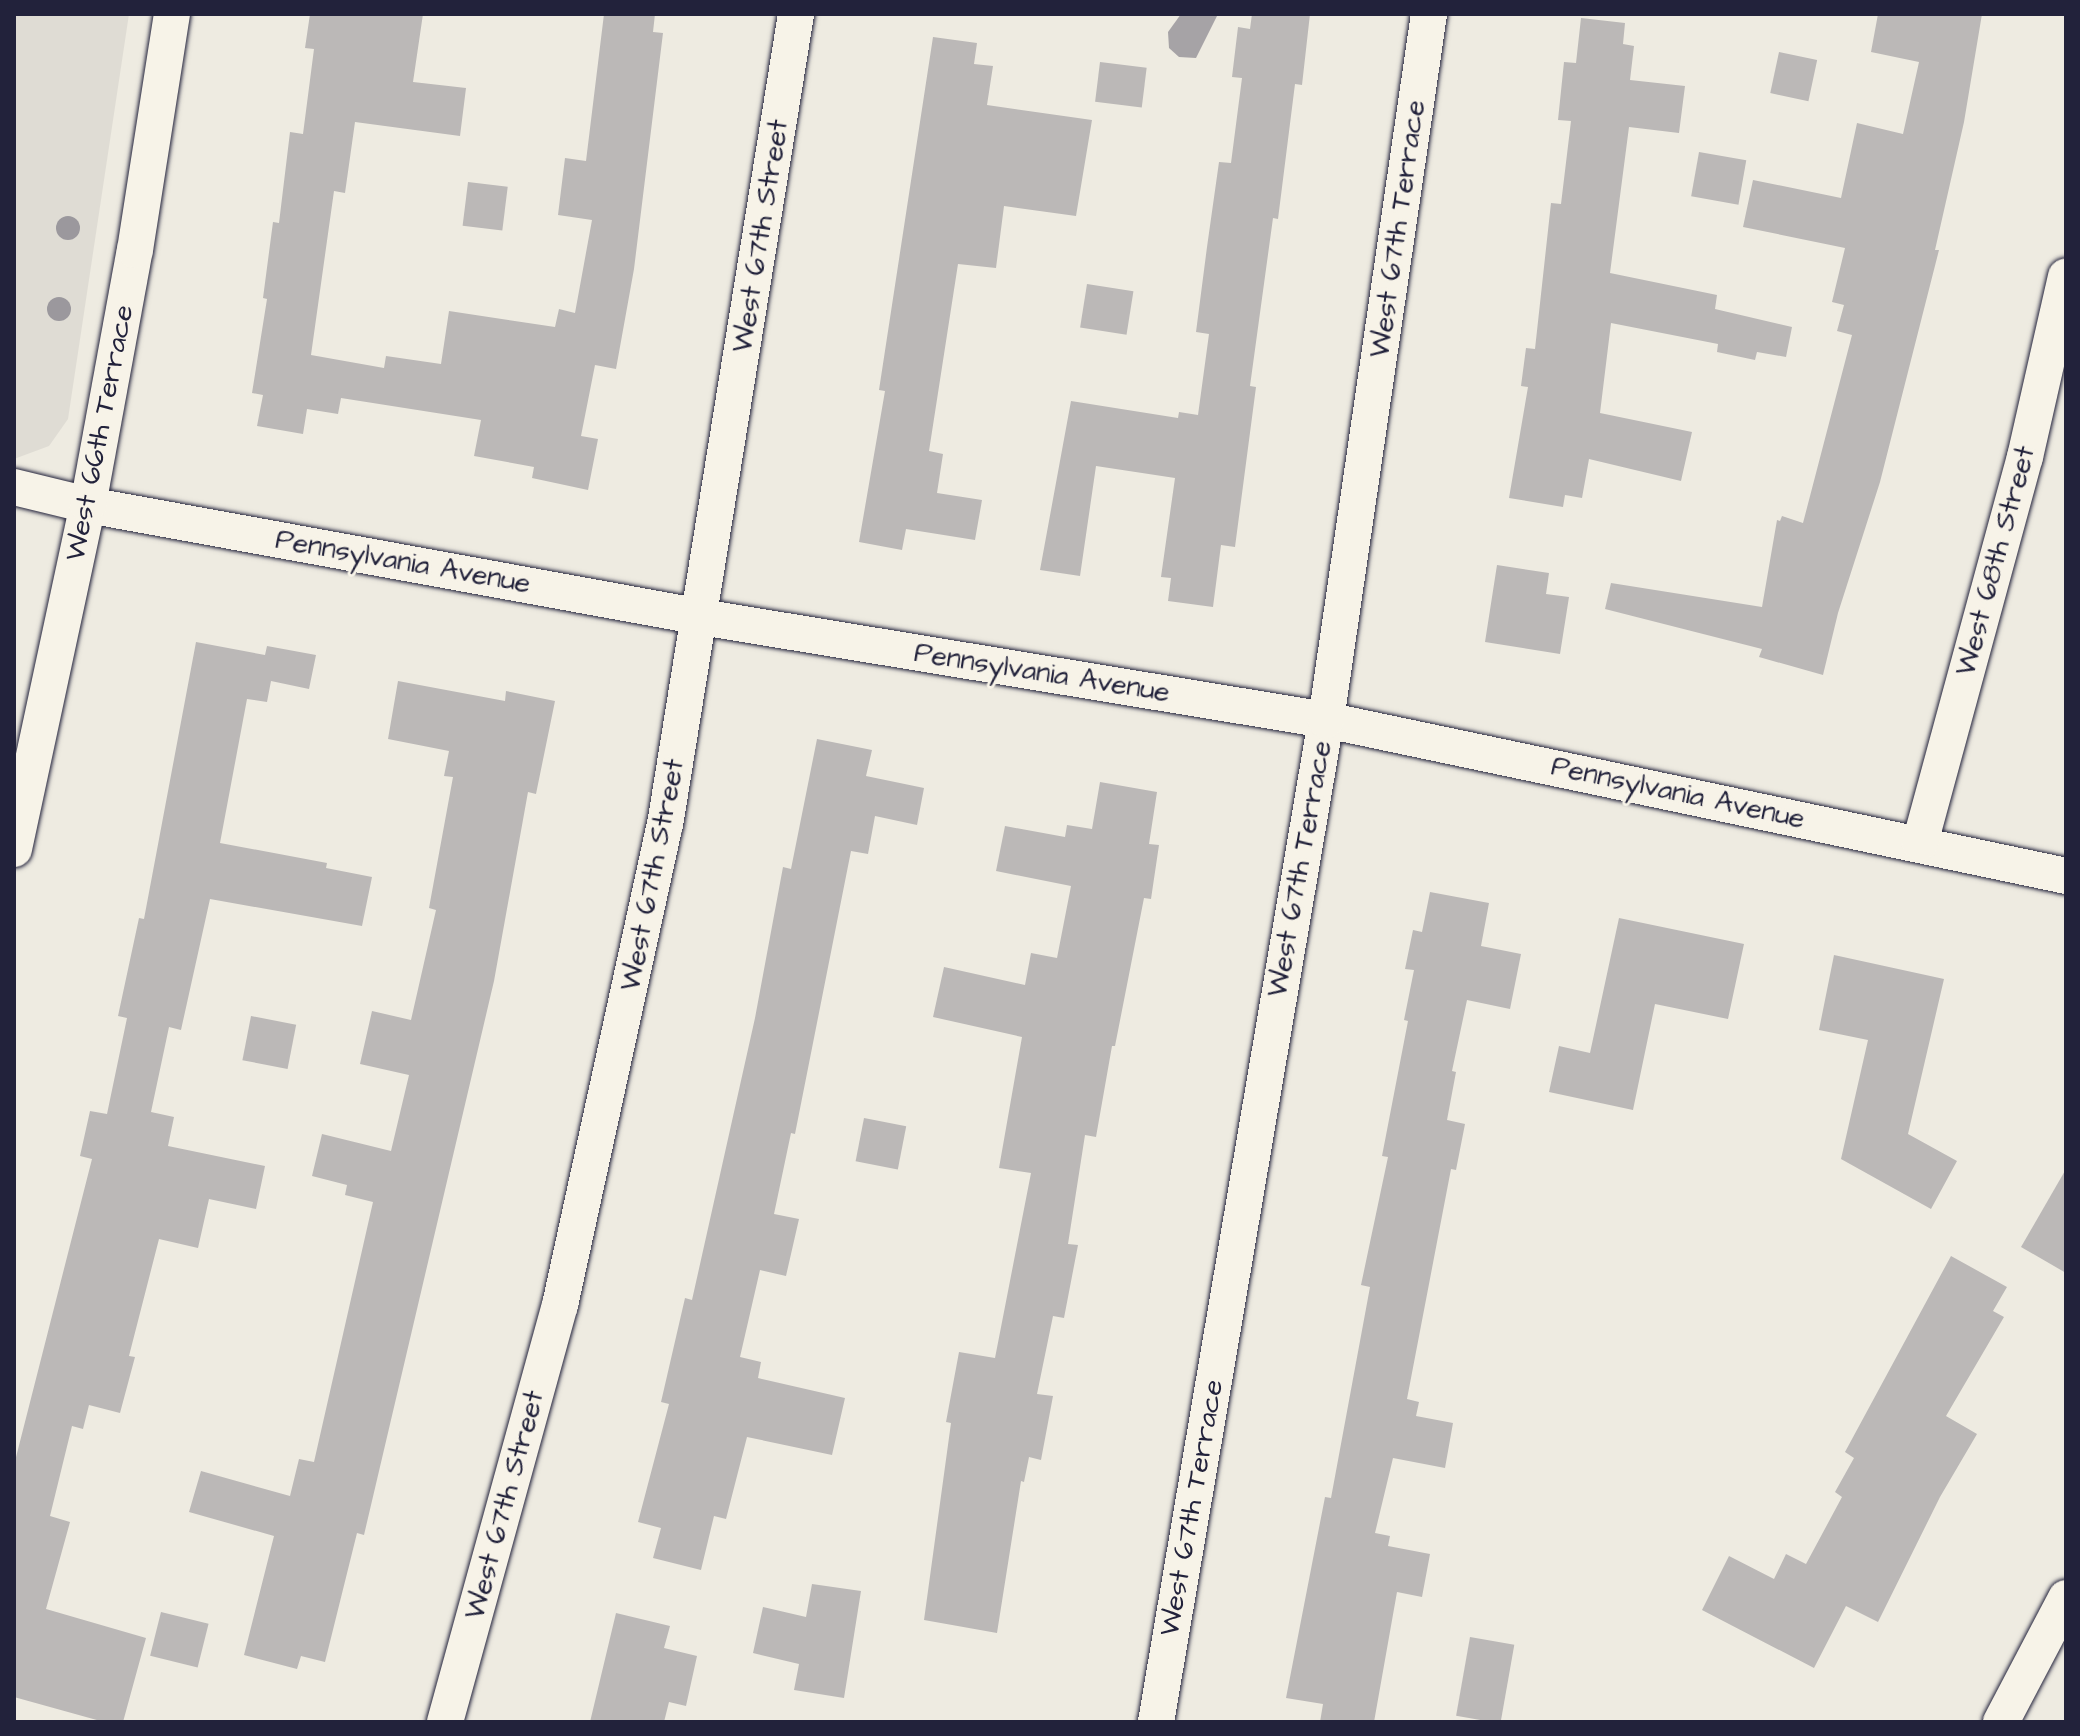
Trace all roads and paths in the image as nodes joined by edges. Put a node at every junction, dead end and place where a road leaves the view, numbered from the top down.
1 (172, 14) edge
2 (796, 14) edge
3 (1429, 14) edge
4 (2066, 277) edge
5 (14, 487) edge
6 (88, 505) junction
7 (701, 617) junction
8 (1326, 720) junction
9 (1920, 843) junction
10 (14, 849) edge
11 (2066, 876) edge
12 (2066, 1598) edge
13 (445, 1722) edge
14 (1156, 1722) edge
15 (2001, 1722) edge

1 - 6 street, West 66th Terrace
2 - 7 street, West 67th Street
3 - 8 street, West 67th Terrace
4 - 9 street, West 68th Street
5 - 6 street, Pennsylvania Avenue
6 - 7 street, Pennsylvania Avenue
6 - 10 street, West 66th Terrace
7 - 8 street, Pennsylvania Avenue
7 - 13 street, West 67th Street
8 - 9 street, Pennsylvania Avenue
8 - 14 street, West 67th Terrace
9 - 11 street, Pennsylvania Avenue
12 - 15 street

